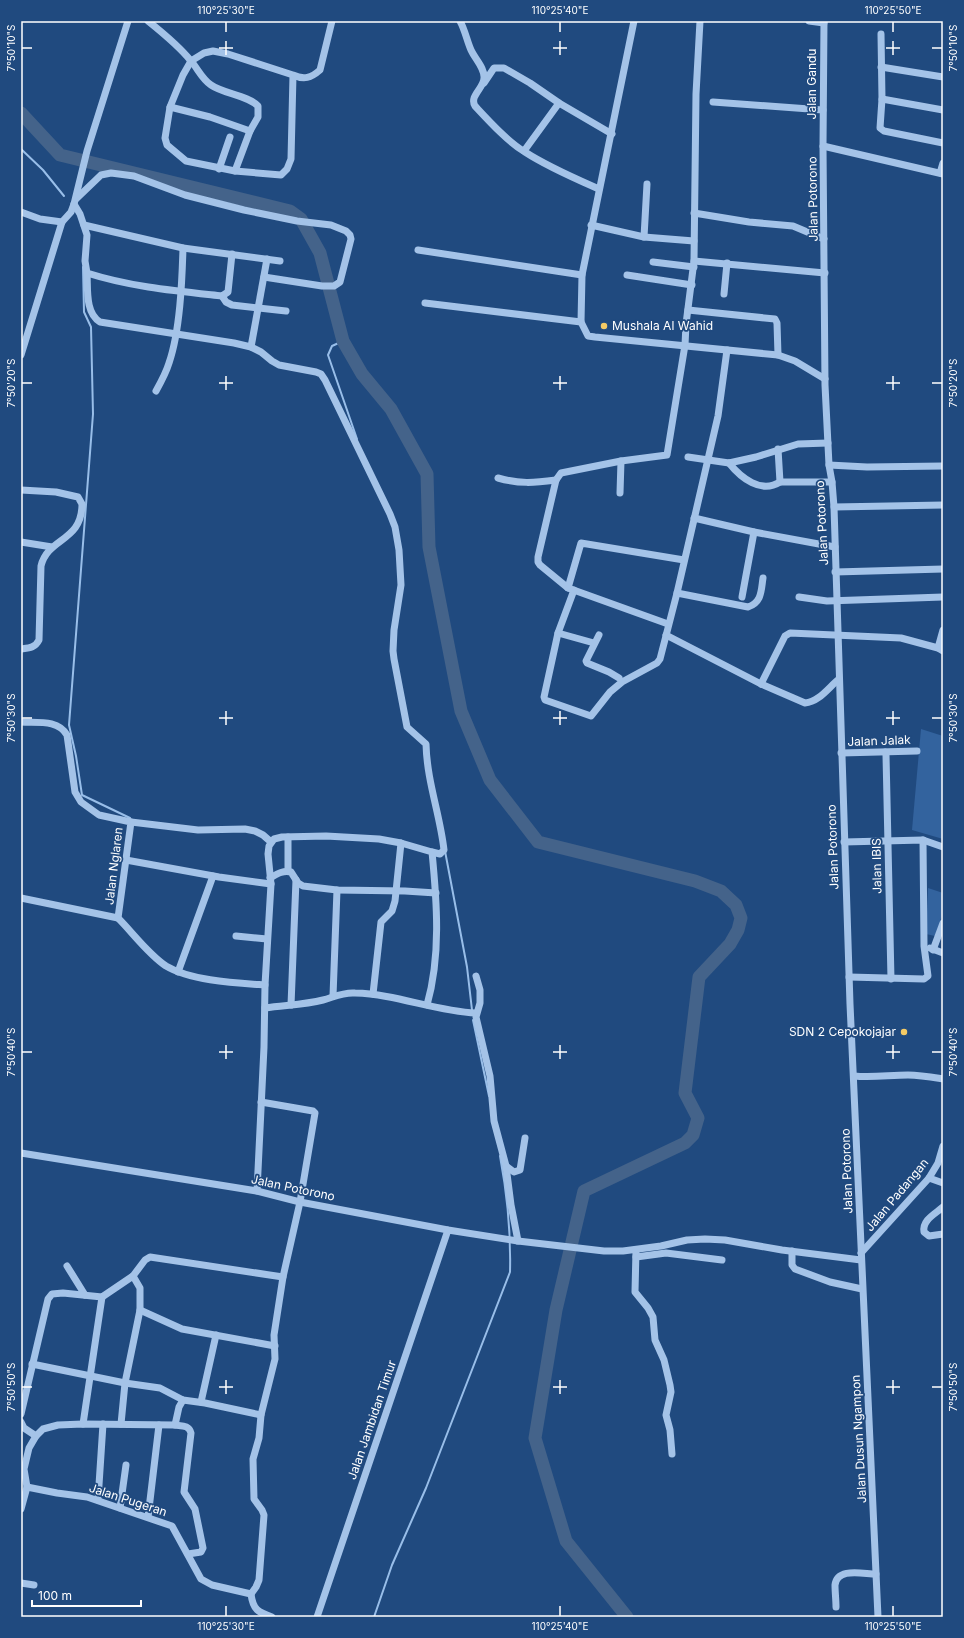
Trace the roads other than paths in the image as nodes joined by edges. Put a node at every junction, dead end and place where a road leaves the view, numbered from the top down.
1 (128, 21) edge
2 (148, 21) edge
3 (332, 21) edge
4 (460, 21) edge
5 (634, 21) edge
6 (700, 21) edge
7 (809, 21) edge
8 (824, 22) edge
9 (881, 34) dead end
10 (191, 61) junction
11 (881, 67) junction
12 (293, 75) junction
13 (943, 77) edge
14 (484, 83) junction
15 (882, 99) junction
16 (713, 102) dead end
17 (559, 103) junction
18 (170, 107) junction
19 (823, 110) junction
20 (943, 110) edge
21 (250, 131) junction
22 (612, 134) junction
23 (230, 137) dead end
24 (943, 143) edge
25 (823, 146) junction
26 (524, 151) junction
27 (943, 163) edge
28 (219, 169) junction
29 (235, 171) junction
30 (942, 173) edge
31 (647, 184) dead end
32 (599, 189) junction
33 (75, 201) junction
34 (21, 212) edge
35 (694, 213) junction
36 (62, 222) junction
37 (84, 225) junction
38 (591, 226) junction
39 (644, 237) junction
40 (824, 239) junction
41 (694, 241) junction
42 (183, 248) junction
43 (418, 250) dead end
44 (232, 254) junction
45 (267, 259) junction
46 (280, 261) dead end
47 (653, 262) dead end
48 (727, 263) junction
49 (694, 264) junction
50 (87, 273) junction
51 (825, 273) junction
52 (582, 275) junction
53 (627, 275) dead end
54 (264, 277) junction
55 (692, 285) junction
56 (180, 292) junction
57 (724, 294) dead end
58 (222, 296) junction
59 (425, 303) dead end
60 (258, 308) junction
61 (286, 310) dead end
62 (688, 310) junction
63 (581, 322) junction
64 (175, 333) junction
65 (685, 345) junction
66 (251, 347) junction
67 (727, 350) junction
68 (21, 355) edge
69 (778, 355) junction
70 (825, 379) junction
71 (156, 391) dead end
72 (828, 443) junction
73 (778, 449) junction
74 (688, 457) dead end
75 (708, 460) junction
76 (621, 461) junction
77 (729, 463) junction
78 (829, 465) junction
79 (943, 466) edge
80 (498, 478) dead end
81 (556, 480) junction
82 (780, 482) junction
83 (832, 482) junction
84 (21, 490) edge
85 (620, 493) dead end
86 (943, 505) edge
87 (834, 507) junction
88 (694, 518) junction
89 (754, 532) junction
90 (21, 542) edge
91 (52, 547) junction
92 (835, 547) junction
93 (684, 560) junction
94 (943, 569) edge
95 (835, 572) junction
96 (763, 578) dead end
97 (571, 589) junction
98 (677, 593) junction
99 (742, 597) dead end
100 (799, 597) dead end
101 (943, 597) edge
102 (836, 600) junction
103 (668, 624) junction
104 (943, 630) edge
105 (558, 633) junction
106 (599, 635) dead end
107 (666, 635) junction
108 (838, 636) junction
109 (594, 644) junction
110 (21, 649) edge
111 (941, 649) edge
112 (619, 678) dead end
113 (839, 679) junction
114 (761, 684) junction
115 (21, 722) edge
116 (917, 751) dead end
117 (885, 752) junction
118 (841, 753) junction
119 (131, 822) junction
120 (288, 837) junction
121 (887, 840) junction
122 (923, 840) junction
123 (271, 842) junction
124 (844, 842) junction
125 (401, 843) junction
126 (943, 847) edge
127 (432, 852) junction
128 (126, 860) junction
129 (288, 871) junction
130 (213, 876) junction
131 (296, 880) junction
132 (270, 881) junction
133 (337, 890) junction
134 (396, 890) junction
135 (436, 893) junction
136 (21, 898) edge
137 (118, 918) junction
138 (943, 923) edge
139 (236, 936) dead end
140 (268, 939) junction
141 (924, 946) junction
142 (933, 950) junction
143 (943, 953) edge
144 (178, 972) junction
145 (476, 976) dead end
146 (849, 977) junction
147 (891, 979) junction
148 (265, 985) junction
149 (373, 994) junction
150 (333, 996) junction
151 (291, 1005) junction
152 (427, 1005) junction
153 (265, 1008) junction
154 (473, 1013) junction
155 (854, 1076) junction
156 (943, 1079) edge
157 (261, 1102) junction
158 (524, 1138) dead end
159 (943, 1146) edge
160 (21, 1153) edge
161 (506, 1166) junction
162 (929, 1178) junction
163 (943, 1183) edge
164 (257, 1191) junction
165 (300, 1202) junction
166 (943, 1207) edge
167 (448, 1230) junction
168 (943, 1234) edge
169 (516, 1241) junction
170 (792, 1251) junction
171 (636, 1254) junction
172 (861, 1257) junction
173 (722, 1260) dead end
174 (67, 1266) dead end
175 (133, 1276) junction
176 (283, 1277) junction
177 (862, 1289) junction
178 (85, 1295) junction
179 (102, 1297) junction
180 (140, 1310) junction
181 (216, 1335) junction
182 (275, 1346) junction
183 (32, 1364) junction
184 (92, 1375) junction
185 (125, 1383) junction
186 (183, 1400) junction
187 (201, 1402) junction
188 (21, 1414) edge
189 (261, 1416) junction
190 (21, 1422) edge
191 (84, 1424) junction
192 (103, 1424) junction
193 (121, 1424) junction
194 (158, 1425) junction
195 (175, 1425) junction
196 (36, 1436) junction
197 (672, 1454) dead end
198 (126, 1465) dead end
199 (23, 1468) edge
200 (27, 1487) junction
201 (98, 1500) junction
202 (21, 1508) edge
203 (120, 1508) junction
204 (148, 1517) junction
205 (188, 1554) junction
206 (876, 1574) junction
207 (21, 1583) edge
208 (34, 1585) dead end
209 (251, 1594) junction
210 (836, 1608) dead end
211 (272, 1617) edge
212 (317, 1617) edge
213 (878, 1617) edge

1 - 33 street
2 - 10 street
3 - 12 street
4 - 14 street
5 - 22 street
6 - 35 street
7 - 8 street
8 - 19 street, Jalan Gandu
9 - 11 street
10 - 12 street
10 - 18 street
10 - 21 street
11 - 13 street
11 - 15 street
12 - 29 street
14 - 17 street
14 - 26 street
15 - 20 street
15 - 24 street
16 - 19 street
17 - 22 street
17 - 26 street
18 - 21 street
18 - 28 street
19 - 25 street, Jalan Gandu
21 - 29 street
22 - 32 street
23 - 28 street
25 - 30 street
25 - 40 street, Jalan Potorono
26 - 32 street
27 - 30 street
28 - 29 street
31 - 39 street
32 - 38 street
33 - 36 street
33 - 37 street
33 - 54 street
34 - 36 street
35 - 40 street
35 - 41 street
36 - 68 street
37 - 42 street
37 - 50 street
38 - 39 street
38 - 52 street
39 - 41 street
40 - 51 street, Jalan Potorono
41 - 49 street
42 - 44 street
42 - 56 street
43 - 52 street
44 - 45 street
44 - 58 street
45 - 46 street
45 - 54 street
47 - 49 street
48 - 49 street
48 - 51 street
48 - 57 street
49 - 55 street
50 - 56 street
50 - 64 street
51 - 70 street, Jalan Potorono
52 - 63 street
53 - 55 street
54 - 60 street
55 - 62 street
56 - 58 street
56 - 64 street
58 - 60 street
59 - 63 street
60 - 61 street
60 - 66 street
62 - 65 street
62 - 69 street
63 - 65 street
64 - 66 street
64 - 71 street
65 - 67 street
65 - 76 street
66 - 127 street
67 - 69 street
67 - 75 street
69 - 70 street
70 - 72 street, Jalan Potorono
72 - 73 street
72 - 78 street, Jalan Potorono
73 - 77 street
73 - 82 street
74 - 75 street
75 - 77 street
75 - 88 street
76 - 81 street
76 - 85 street
77 - 82 street
78 - 79 street
78 - 83 street, Jalan Potorono
80 - 81 street
81 - 97 street
82 - 83 street
83 - 87 street, Jalan Potorono
84 - 91 street
86 - 87 street
87 - 92 street, Jalan Potorono
88 - 89 street
88 - 93 street
89 - 92 street
89 - 99 street
90 - 91 street
91 - 110 street
92 - 95 street, Jalan Potorono
93 - 97 street
93 - 98 street
94 - 95 street
95 - 102 street, Jalan Potorono
96 - 98 street
97 - 103 street
97 - 105 street
98 - 103 street
100 - 102 street
101 - 102 street
102 - 108 street, Jalan Potorono
103 - 107 street
104 - 111 street
105 - 107 street
105 - 109 street
106 - 109 street
107 - 114 street
108 - 111 street
108 - 113 street, Jalan Potorono
108 - 114 street
109 - 112 street
113 - 114 street
113 - 118 street, Jalan Potorono
115 - 119 street, Jalan Nglaren
116 - 117 street, Jalan Jalak
117 - 118 street, Jalan Jalak
117 - 121 street, Jalan IBIS
118 - 124 street, Jalan Potorono
119 - 123 street
119 - 128 street, Jalan Nglaren
120 - 123 street
120 - 125 street
120 - 129 street
121 - 122 street
121 - 124 street
121 - 147 street, Jalan IBIS
122 - 126 street
122 - 141 street
123 - 132 street
124 - 146 street, Jalan Potorono
125 - 127 street
125 - 134 street
127 - 135 street
128 - 130 street
128 - 137 street, Jalan Nglaren
129 - 131 street
129 - 132 street
130 - 132 street
130 - 144 street
131 - 133 street
131 - 151 street
132 - 140 street
133 - 134 street
133 - 150 street
134 - 135 street
134 - 149 street
135 - 152 street
136 - 137 street
137 - 144 street, Jalan Nglaren
138 - 142 street
139 - 140 street
140 - 148 street
141 - 142 street
141 - 147 street
142 - 143 street
144 - 148 street, Jalan Nglaren
145 - 154 street
146 - 147 street
146 - 155 street, Jalan Potorono
148 - 153 street
149 - 150 street
149 - 152 street
150 - 151 street
151 - 153 street
152 - 154 street
153 - 157 street
154 - 161 street
155 - 156 street
155 - 172 street, Jalan Potorono
157 - 164 street
157 - 165 street
158 - 161 street
159 - 162 street, Jalan Padangan
160 - 164 street, Jalan Potorono
161 - 169 street
162 - 163 street
162 - 172 street, Jalan Padangan
164 - 165 street, Jalan Potorono
165 - 167 street, Jalan Potorono
165 - 176 street
166 - 168 street
167 - 169 street, Jalan Potorono
167 - 212 street, Jalan Jambidan Timur
169 - 171 street, Jalan Potorono
170 - 171 street
170 - 172 street
170 - 177 street
171 - 173 street
171 - 197 street
172 - 177 street, Jalan Dusun Ngampon
174 - 178 street
175 - 176 street
175 - 179 street
175 - 180 street
176 - 182 street
177 - 206 street, Jalan Dusun Ngampon
178 - 179 street
178 - 183 street
179 - 184 street
180 - 181 street
180 - 185 street
181 - 182 street
181 - 187 street
182 - 189 street
183 - 184 street
183 - 188 street
184 - 185 street
184 - 191 street
185 - 186 street
185 - 193 street
186 - 187 street
186 - 195 street
187 - 189 street
189 - 209 street
190 - 196 street
191 - 192 street
191 - 196 street
192 - 193 street
192 - 201 street
193 - 194 street
194 - 195 street
194 - 204 street
195 - 205 street
196 - 199 street
198 - 203 street
199 - 200 street
200 - 201 street, Jalan Pugeran
200 - 202 street
201 - 203 street, Jalan Pugeran
203 - 204 street, Jalan Pugeran
204 - 205 street, Jalan Pugeran
205 - 209 street, Jalan Pugeran
206 - 210 street
206 - 213 street, Jalan Dusun Ngampon
207 - 208 street
209 - 211 street

